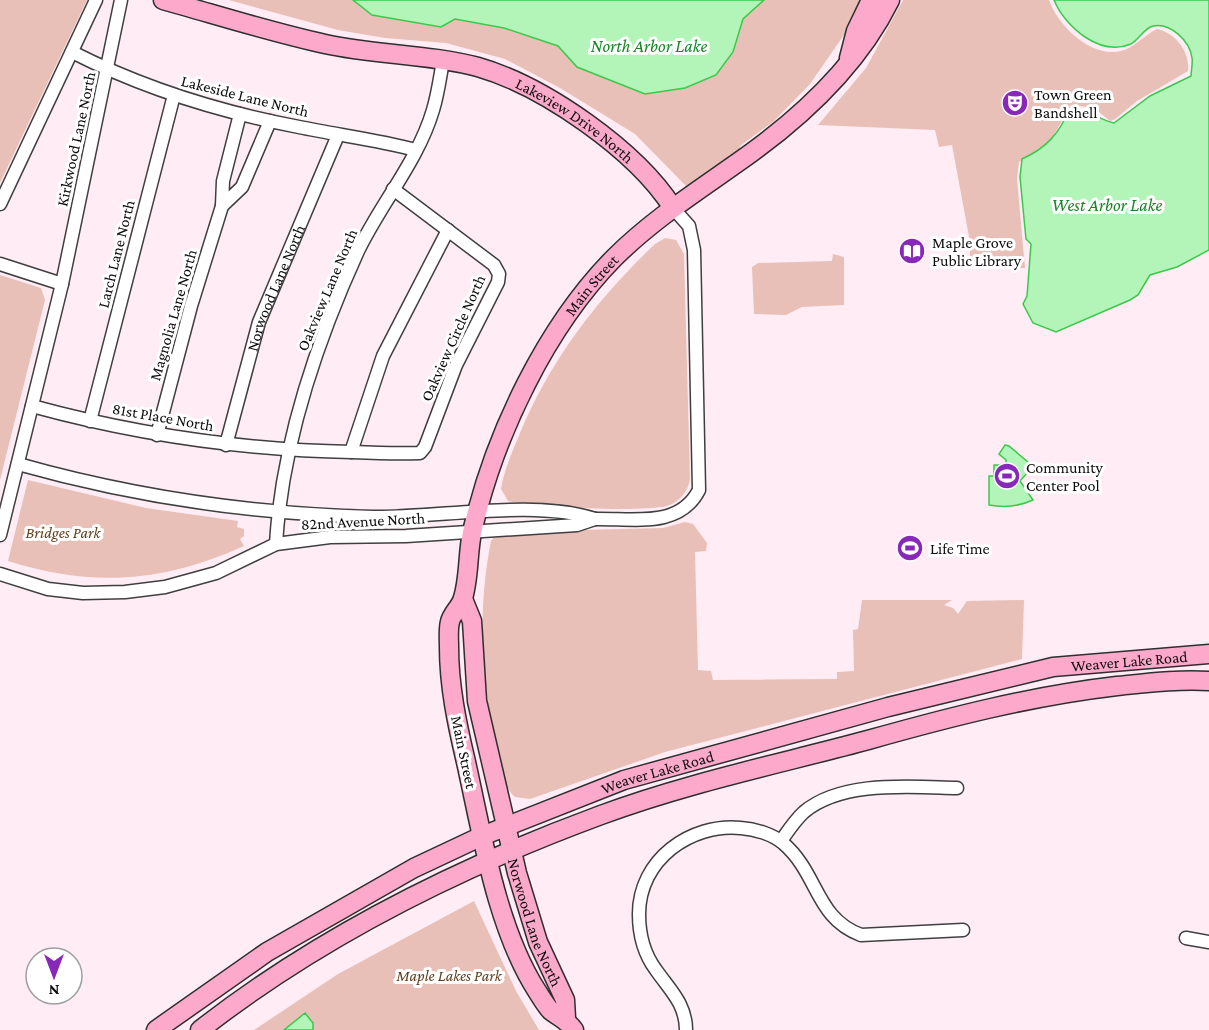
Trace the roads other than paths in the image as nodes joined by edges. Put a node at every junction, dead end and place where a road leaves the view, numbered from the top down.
1 (96, 0) edge
2 (121, 0) edge
3 (163, 0) edge
4 (871, 0) edge
5 (890, 0) edge
6 (72, 52) junction
7 (849, 60) junction
8 (443, 61) junction
9 (107, 70) junction
10 (174, 95) junction
11 (240, 114) junction
12 (270, 121) junction
13 (338, 135) junction
14 (416, 150) junction
15 (393, 189) junction
16 (0, 204) edge
17 (222, 206) junction
18 (673, 208) junction
19 (448, 230) junction
20 (0, 264) edge
21 (62, 284) junction
22 (32, 405) junction
23 (90, 421) junction
24 (157, 435) junction
25 (226, 445) junction
26 (289, 451) junction
27 (351, 452) junction
28 (18, 464) junction
29 (694, 499) joint
30 (278, 513) junction
31 (595, 519) junction
32 (475, 521) junction
33 (0, 535) edge
34 (276, 544) junction
35 (0, 574) edge
36 (463, 599) junction
37 (1209, 654) edge
38 (1209, 681) edge
39 (957, 788) dead end
40 (506, 826) junction
41 (482, 836) junction
42 (781, 841) junction
43 (513, 851) junction
44 (488, 862) junction
45 (963, 930) dead end
46 (1186, 938) dead end
47 (1209, 942) edge
48 (570, 1024) edge
49 (156, 1030) edge
50 (200, 1030) edge
51 (686, 1030) edge

1 - 6 street, Kirkwood Lane North
2 - 9 street, Kirkwood Lane North
3 - 8 street, Lakeview Drive North
4 - 7 street
5 - 7 street, Main Street
6 - 9 street, Lakeside Lane North
6 - 16 street, Kirkwood Lane North
7 - 18 street, Main Street
8 - 14 street, Oakview Lane North
8 - 18 street, Lakeview Drive North
9 - 10 street, Lakeside Lane North
9 - 21 street, Kirkwood Lane North
10 - 11 street, Lakeside Lane North
10 - 23 street, Larch Lane North
11 - 12 street, Lakeside Lane North
11 - 17 street, Magnolia Lane North
12 - 13 street, Lakeside Lane North
12 - 17 street, Magnolia Lane North
13 - 14 street, Lakeside Lane North
13 - 25 street, Norwood Lane North
14 - 15 street, Oakview Lane North
15 - 19 street, Oakview Circle North
15 - 26 street, Oakview Lane North
17 - 24 street, Magnolia Lane North
18 - 29 street, Lakeview Drive North
18 - 32 street, Main Street
19 - 27 street
19 - 27 street, Oakview Circle North
20 - 21 street
21 - 22 street, Kirkwood Lane North
22 - 23 street, 81st Place North
22 - 28 street, Kirkwood Lane North
23 - 24 street, 81st Place North
24 - 25 street, 81st Place North
25 - 26 street, 81st Place North
26 - 27 street, Oakview Circle North
26 - 30 street, Oakview Lane North
28 - 30 street, 82nd Avenue North
28 - 33 street, Kirkwood Lane North
29 - 31 street, 82nd Avenue North
30 - 32 street, 82nd Avenue North
30 - 34 street, Oakview Lane North
31 - 32 street, 82nd Avenue North
31 - 32 street, 82nd Avenue North
32 - 34 street, 82nd Avenue North
32 - 36 street, Main Street
34 - 35 street, 82nd Avenue North
36 - 40 street, Main Street
36 - 41 street, Main Street
37 - 40 street, Weaver Lake Road
38 - 43 street, Weaver Lake Road
39 - 42 street
40 - 41 street, Weaver Lake Road
40 - 43 street, Norwood Lane North
41 - 44 street, Norwood Lane North
41 - 49 street, Weaver Lake Road
42 - 45 street
42 - 51 street
43 - 44 street, Weaver Lake Road
43 - 48 street, Norwood Lane North
44 - 48 street, Norwood Lane North
44 - 50 street, Weaver Lake Road
46 - 47 street

